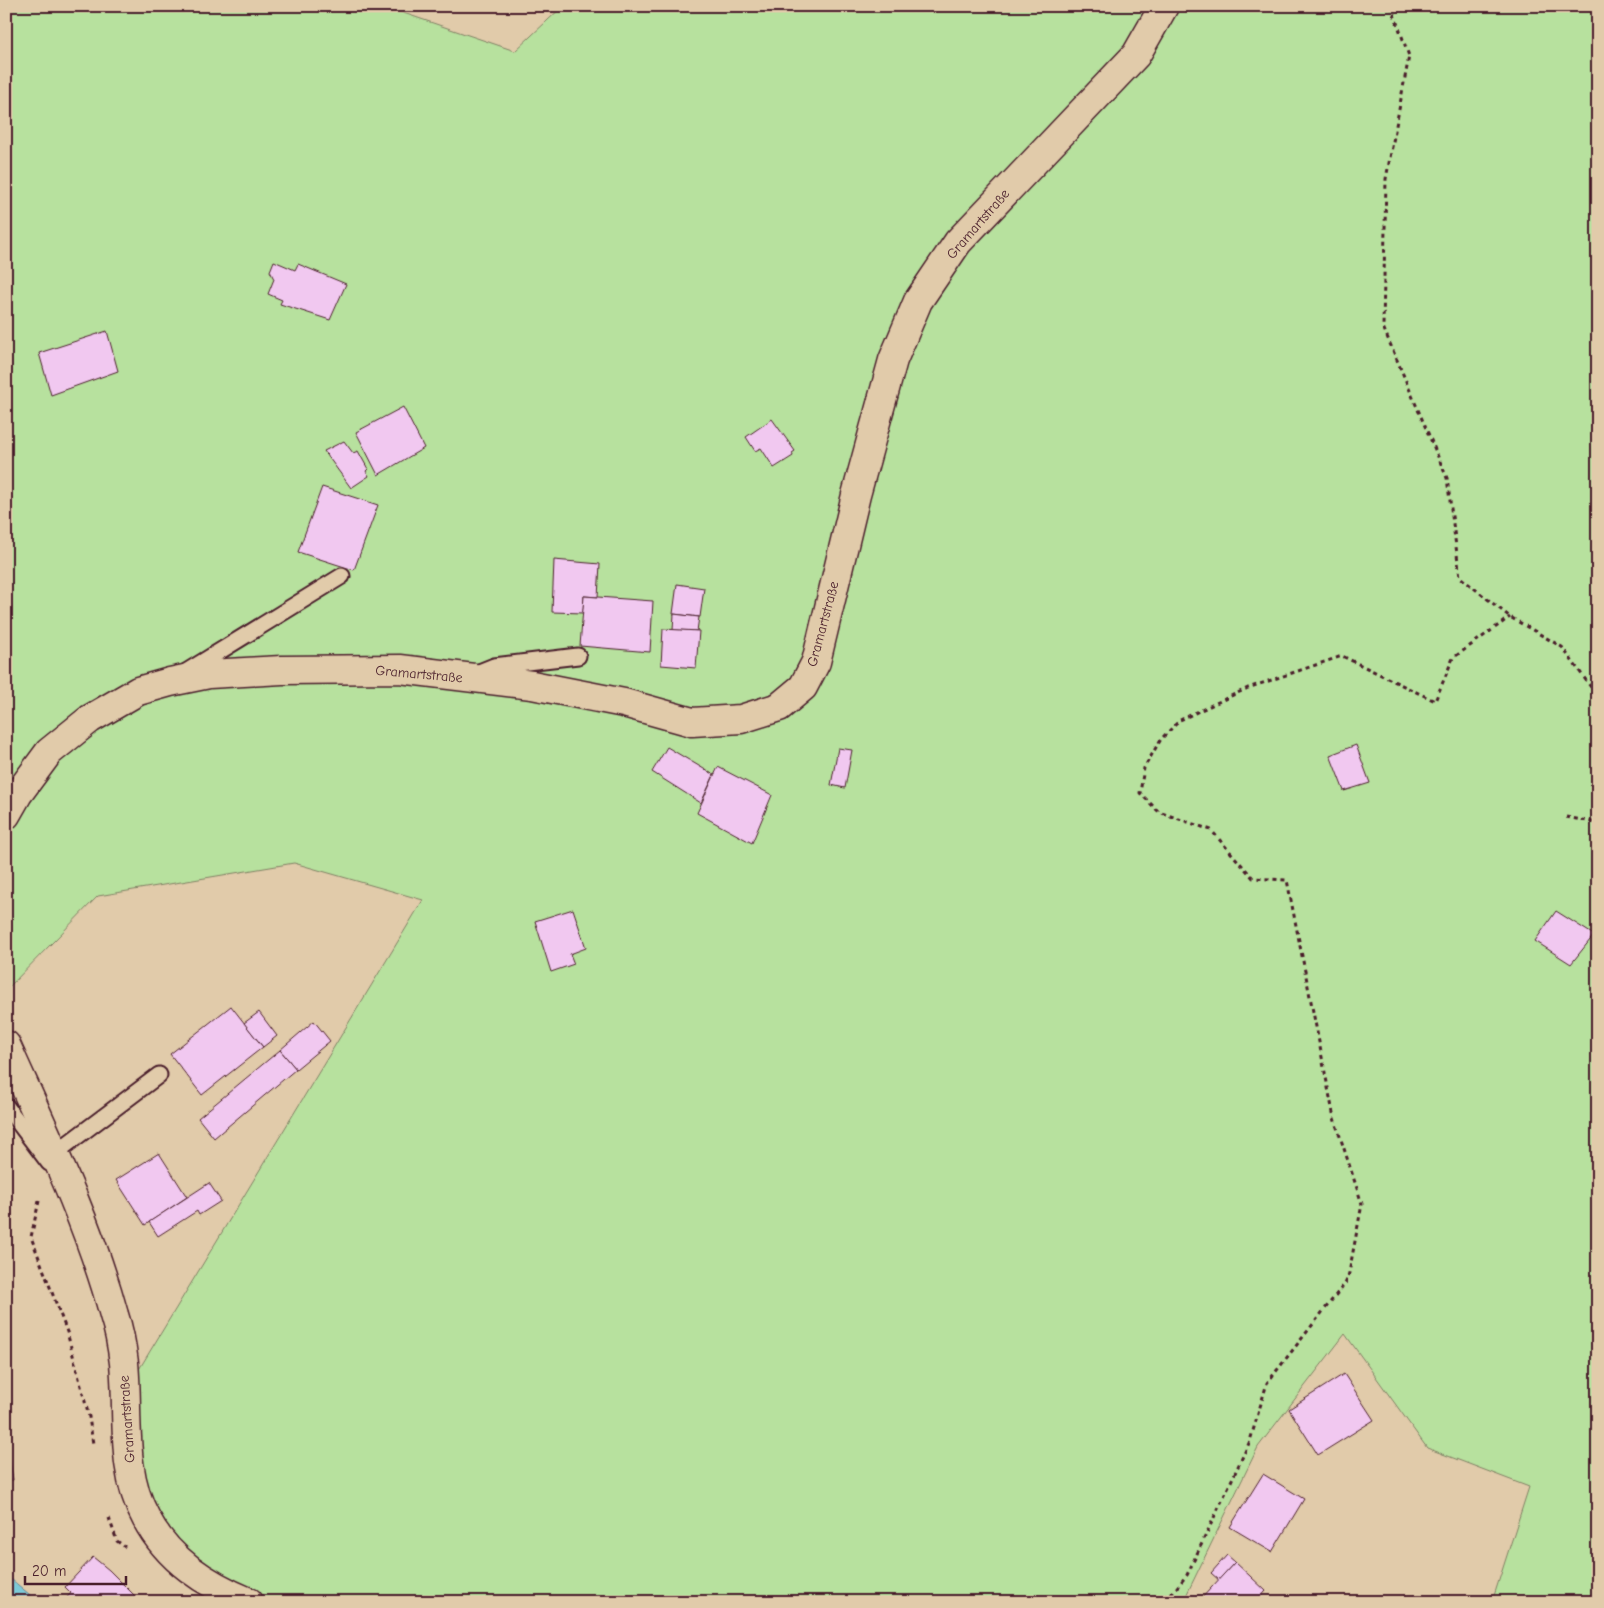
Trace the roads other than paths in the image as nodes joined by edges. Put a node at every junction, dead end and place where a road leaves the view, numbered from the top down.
1 (1164, 6) edge
2 (342, 576) dead end
3 (578, 656) dead end
4 (466, 677) junction
5 (170, 682) junction
6 (6, 814) edge
7 (6, 1045) edge
8 (159, 1074) dead end
9 (6, 1106) edge
10 (54, 1154) junction
11 (69, 1190) junction
12 (249, 1602) edge

1 - 4 street, Gramartstraße
2 - 5 lane
3 - 4 lane
4 - 5 street, Gramartstraße
5 - 6 street, Gramartstraße
7 - 10 street, Gramartstraße
8 - 10 lane
9 - 11 lane, Gramartstraße
10 - 11 street, Gramartstraße
11 - 12 street, Gramartstraße

